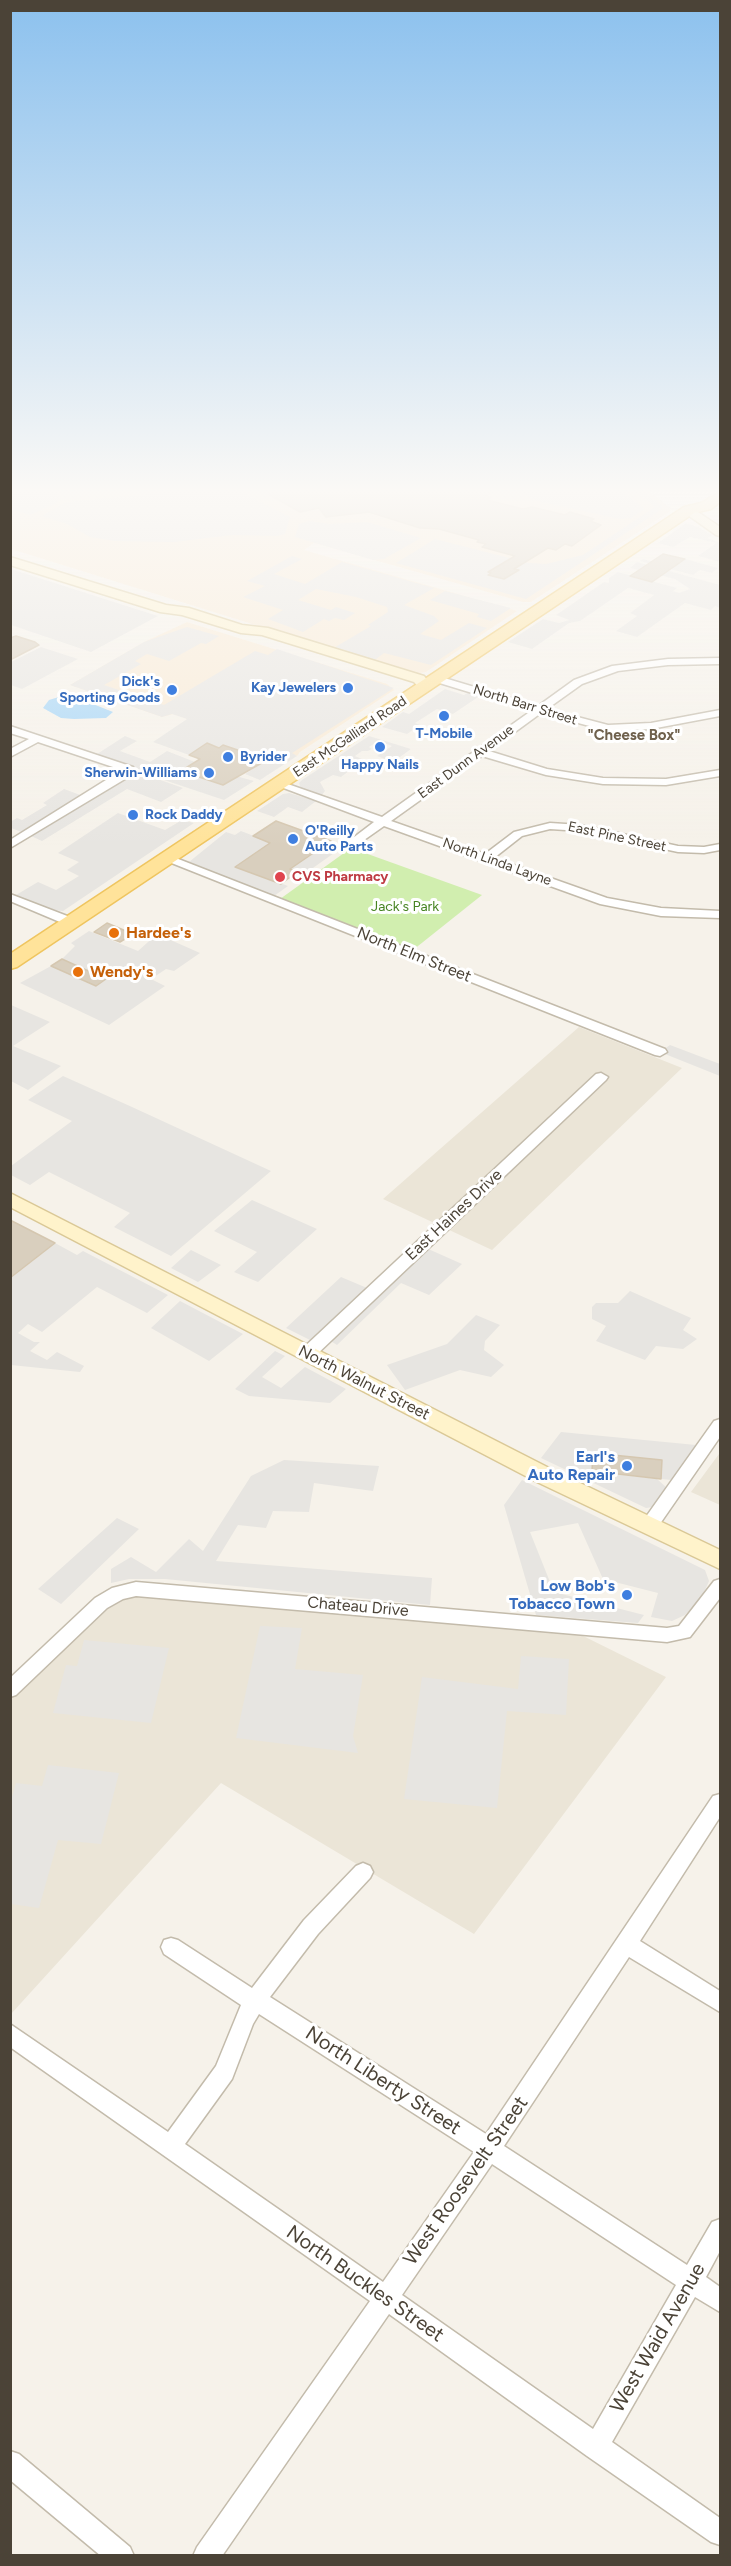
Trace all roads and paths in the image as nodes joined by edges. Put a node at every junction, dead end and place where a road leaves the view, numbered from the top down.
1 (161, 608) edge
2 (180, 608) edge
3 (542, 608) edge
4 (184, 611) junction
5 (720, 661) edge
6 (431, 682) junction
7 (538, 709) junction
8 (720, 713) edge
9 (10, 729) edge
10 (36, 739) junction
11 (481, 752) junction
12 (10, 754) edge
13 (720, 773) edge
14 (278, 784) junction
15 (384, 822) junction
16 (353, 843) dead end
17 (10, 845) edge
18 (720, 847) edge
19 (168, 858) junction
20 (487, 858) junction
21 (10, 897) edge
22 (720, 915) edge
23 (71, 922) junction
24 (10, 963) edge
25 (660, 1052) dead end
26 (601, 1077) dead end
27 (10, 1199) edge
28 (308, 1353) junction
29 (720, 1425) edge
30 (650, 1526) junction
31 (720, 1560) edge
32 (720, 1586) edge
33 (10, 1690) edge
34 (720, 1802) edge
35 (363, 1872) dead end
36 (627, 1944) junction
37 (171, 1947) dead end
38 (255, 2002) junction
39 (720, 2002) edge
40 (10, 2034) edge
41 (170, 2147) junction
42 (489, 2150) junction
43 (720, 2230) edge
44 (691, 2281) junction
45 (384, 2298) junction
46 (720, 2300) edge
47 (596, 2447) junction
48 (10, 2463) edge
49 (720, 2533) edge
50 (121, 2556) edge
51 (206, 2556) edge

1 - 4 street, North Barr Street
2 - 4 street, North Barr Street
3 - 6 main road, East McGalliard Road
4 - 6 street, North Barr Street
5 - 7 street, East Dunn Avenue
6 - 7 street, North Barr Street
6 - 14 main road, East McGalliard Road
7 - 8 street, North Barr Street
7 - 11 street, East Dunn Avenue
9 - 10 street
10 - 12 street
10 - 17 street
11 - 13 street
11 - 15 street, East Dunn Avenue
14 - 15 street, North Linda Layne
14 - 19 main road, East McGalliard Road
15 - 16 street, East Dunn Avenue
15 - 20 street, North Linda Layne
18 - 20 street, East Pine Street
19 - 23 main road, East McGalliard Road
19 - 25 street, North Elm Street
20 - 22 street, North Linda Layne
21 - 23 street
23 - 24 main road, East McGalliard Road
26 - 28 street, East Haines Drive
27 - 28 street, North Walnut Street
28 - 30 street, North Walnut Street
29 - 30 street
30 - 31 street, North Walnut Street
32 - 33 street, Chateau Drive
34 - 36 street, West Roosevelt Street
35 - 38 street
36 - 39 street
36 - 42 street, West Roosevelt Street
37 - 38 street, North Liberty Street
38 - 41 street
38 - 42 street, North Liberty Street
40 - 41 street, North Buckles Street
41 - 45 street, North Buckles Street
42 - 44 street, North Liberty Street
42 - 45 street, West Roosevelt Street
43 - 44 street, West Waid Avenue
44 - 46 street, North Liberty Street
44 - 47 street, West Waid Avenue
45 - 47 street, North Buckles Street
45 - 51 street, West Roosevelt Street
47 - 49 street, North Buckles Street
48 - 50 street

